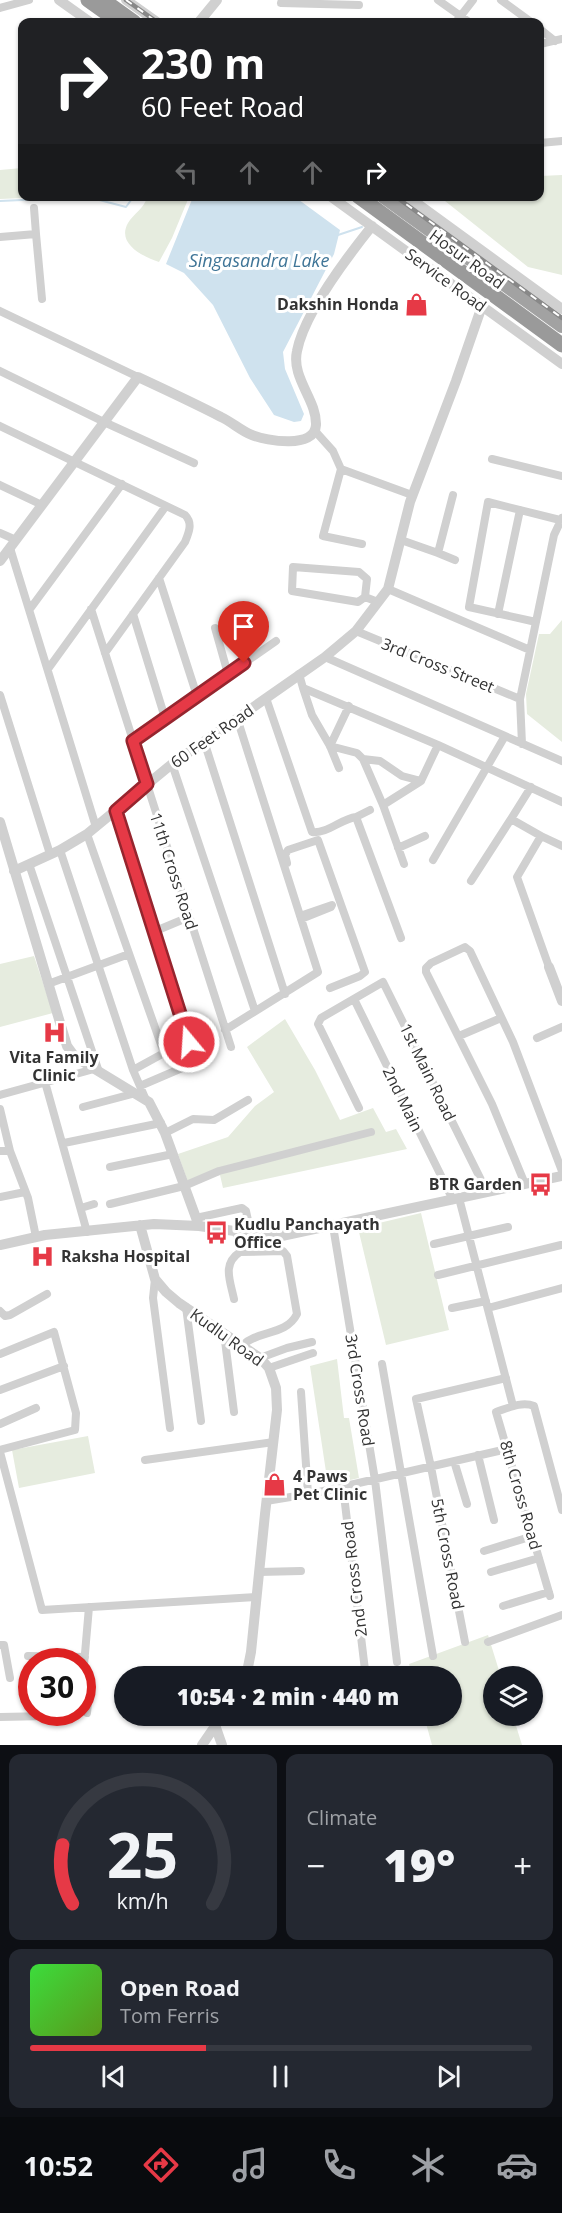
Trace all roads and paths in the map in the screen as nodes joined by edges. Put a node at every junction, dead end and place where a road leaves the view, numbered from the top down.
1 (30, 0) edge
2 (59, 0) edge
3 (81, 0) edge
4 (88, 0) edge
5 (103, 0) edge
6 (112, 0) edge
7 (126, 0) edge
8 (217, 0) edge
9 (282, 0) edge
10 (438, 0) edge
11 (473, 0) edge
12 (501, 0) edge
13 (359, 5) dead end
14 (0, 8) edge
15 (84, 18) edge
16 (106, 18) edge
17 (113, 18) edge
18 (128, 18) edge
19 (137, 18) edge
20 (151, 18) edge
21 (204, 18) edge
22 (456, 18) edge
23 (460, 18) edge
24 (526, 18) edge
25 (544, 31) edge
26 (559, 40) edge
27 (544, 43) edge
28 (562, 141) edge
29 (544, 143) edge
30 (337, 201) edge
31 (359, 201) edge
32 (365, 201) edge
33 (381, 201) edge
34 (390, 201) edge
35 (414, 201) edge
36 (34, 208) dead end
37 (372, 226) junction
38 (36, 234) junction
39 (0, 237) edge
40 (42, 299) dead end
41 (482, 306) junction
42 (562, 309) edge
43 (0, 311) edge
44 (562, 326) edge
45 (562, 333) edge
46 (562, 347) edge
47 (562, 364) edge
48 (0, 371) edge
49 (138, 377) junction
50 (105, 422) junction
51 (0, 426) edge
52 (315, 431) junction
53 (492, 459) dead end
54 (75, 461) junction
55 (194, 463) dead end
56 (341, 469) junction
57 (562, 476) edge
58 (122, 484) junction
59 (0, 485) edge
60 (412, 495) junction
61 (453, 495) dead end
62 (42, 504) junction
63 (166, 506) junction
64 (520, 510) junction
65 (561, 519) edge
66 (0, 533) edge
67 (401, 540) junction
68 (13, 544) junction
69 (362, 544) dead end
70 (438, 553) junction
71 (455, 560) dead end
72 (0, 561) edge
73 (159, 578) junction
74 (388, 589) junction
75 (365, 597) junction
76 (378, 602) junction
77 (30, 609) junction
78 (91, 609) junction
79 (133, 614) junction
80 (498, 614) junction
81 (536, 622) junction
82 (215, 628) dead end
83 (356, 631) junction
84 (276, 641) dead end
85 (530, 650) junction
86 (105, 653) junction
87 (326, 657) junction
88 (48, 669) junction
89 (228, 674) junction
90 (299, 674) junction
91 (303, 688) junction
92 (0, 695) edge
93 (198, 696) junction
94 (266, 698) junction
95 (520, 699) junction
96 (349, 706) junction
97 (165, 718) junction
98 (237, 718) junction
99 (505, 736) junction
100 (133, 741) junction
101 (204, 741) junction
102 (522, 744) junction
103 (438, 745) junction
104 (330, 746) junction
105 (363, 759) junction
106 (562, 761) edge
107 (172, 764) junction
108 (339, 768) dead end
109 (485, 768) junction
110 (421, 781) junction
111 (147, 784) junction
112 (531, 788) junction
113 (562, 802) edge
114 (383, 805) junction
115 (370, 810) dead end
116 (116, 811) junction
117 (356, 817) junction
118 (511, 819) junction
119 (0, 822) edge
120 (92, 830) junction
121 (425, 836) dead end
122 (541, 836) junction
123 (2, 842) edge
124 (562, 846) edge
125 (398, 848) junction
126 (55, 852) junction
127 (433, 860) dead end
128 (29, 864) junction
129 (404, 864) dead end
130 (14, 871) junction
131 (471, 881) dead end
132 (341, 900) junction
133 (304, 916) junction
134 (189, 917) junction
135 (153, 932) junction
136 (401, 938) dead end
137 (129, 954) junction
138 (98, 965) junction
139 (549, 967) joint
140 (67, 977) junction
141 (48, 984) junction
142 (330, 988) dead end
143 (285, 994) junction
144 (354, 999) junction
145 (562, 1001) edge
146 (255, 1011) junction
147 (501, 1018) junction
148 (562, 1028) edge
149 (225, 1030) junction
150 (459, 1036) junction
151 (537, 1038) dead end
152 (231, 1047) dead end
153 (97, 1070) junction
154 (133, 1070) junction
155 (45, 1082) junction
156 (138, 1090) junction
157 (0, 1095) edge
158 (248, 1100) dead end
159 (83, 1107) dead end
160 (359, 1108) dead end
161 (0, 1110) edge
162 (163, 1128) junction
163 (370, 1131) dead end
164 (64, 1143) junction
165 (5, 1151) edge
166 (173, 1154) junction
167 (110, 1167) dead end
168 (562, 1171) edge
169 (562, 1176) edge
170 (525, 1184) junction
171 (184, 1186) junction
172 (25, 1192) junction
173 (488, 1192) junction
174 (0, 1197) edge
175 (456, 1199) junction
176 (94, 1204) dead end
177 (110, 1204) dead end
178 (81, 1208) junction
179 (198, 1222) junction
180 (140, 1225) junction
181 (333, 1226) junction
182 (508, 1227) dead end
183 (236, 1231) junction
184 (87, 1232) junction
185 (251, 1234) junction
186 (468, 1236) junction
187 (36, 1237) junction
188 (434, 1244) dead end
189 (0, 1245) edge
190 (561, 1245) edge
191 (240, 1252) junction
192 (476, 1265) junction
193 (438, 1275) dead end
194 (155, 1280) junction
195 (562, 1288) edge
196 (47, 1294) dead end
197 (234, 1299) dead end
198 (487, 1305) junction
199 (186, 1307) junction
200 (452, 1308) dead end
201 (0, 1311) edge
202 (224, 1333) junction
203 (312, 1342) dead end
204 (243, 1345) junction
205 (313, 1353) dead end
206 (0, 1354) edge
207 (260, 1358) junction
208 (382, 1364) dead end
209 (64, 1366) junction
210 (269, 1368) junction
211 (506, 1378) junction
212 (0, 1390) edge
213 (301, 1392) dead end
214 (513, 1406) junction
215 (36, 1408) dead end
216 (234, 1412) dead end
217 (201, 1421) dead end
218 (0, 1424) edge
219 (170, 1428) dead end
220 (274, 1442) junction
221 (507, 1449) junction
222 (0, 1451) edge
223 (478, 1455) junction
224 (145, 1460) dead end
225 (454, 1461) junction
226 (431, 1467) junction
227 (401, 1474) junction
228 (375, 1480) junction
229 (343, 1487) junction
230 (308, 1494) junction
231 (266, 1501) junction
232 (467, 1504) dead end
233 (562, 1509) edge
234 (494, 1520) dead end
235 (533, 1536) junction
236 (484, 1551) dead end
237 (539, 1558) junction
238 (301, 1571) dead end
239 (259, 1572) junction
240 (491, 1572) dead end
241 (256, 1597) junction
242 (503, 1606) dead end
243 (88, 1607) junction
244 (562, 1615) edge
245 (465, 1642) dead end
246 (488, 1642) dead end
247 (15, 1644) dead end
248 (2, 1645) edge
249 (86, 1648) edge
250 (433, 1656) dead end
251 (397, 1662) dead end
252 (248, 1666) edge
253 (365, 1666) edge
254 (10, 1678) dead end
255 (0, 1717) edge
256 (18, 1717) edge
257 (215, 1726) edge
258 (219, 1726) edge
259 (202, 1745) edge
260 (222, 1745) edge

1 - 14 street
2 - 15 street
3 - 16 highway
4 - 17 highway
5 - 18 highway
6 - 19 highway
7 - 20 street
8 - 21 street
9 - 13 street
10 - 22 street
11 - 23 street
12 - 24 street
25 - 26 street
26 - 27 street
28 - 29 street
30 - 37 street, Service Road
31 - 46 highway, Hosur Road
32 - 46 highway
33 - 45 highway
34 - 44 highway, Hosur Road
35 - 42 street
36 - 38 street
37 - 41 street, Service Road
37 - 52 street
38 - 39 street
38 - 40 street
41 - 47 street, Service Road
41 - 60 street, 60 Feet Road
43 - 49 street
48 - 50 street
49 - 50 street
49 - 52 street
50 - 54 street
50 - 55 street
51 - 54 street
52 - 56 street
53 - 57 street
54 - 58 street
54 - 62 street
56 - 60 street
56 - 69 street
58 - 63 street
58 - 77 street
59 - 62 street
60 - 67 street, 60 Feet Road
61 - 70 street
62 - 68 street
63 - 73 street
63 - 78 street
64 - 65 street
64 - 80 street
64 - 80 street
65 - 81 street
66 - 68 street
67 - 70 street
67 - 74 street, 60 Feet Road
68 - 72 street
68 - 77 street
70 - 71 street
73 - 79 street
73 - 93 street
74 - 76 street, 60 Feet Road
74 - 85 street
75 - 75 street
75 - 76 street
76 - 83 street, 60 Feet Road
77 - 88 street
78 - 86 street, 11th Cross Road
78 - 88 street
79 - 86 street
79 - 97 street
80 - 81 street
81 - 85 street
82 - 89 street
83 - 87 street, 60 Feet Road
83 - 95 street, 3rd Cross Street
84 - 89 street
85 - 95 street
86 - 100 street, 11th Cross Road
87 - 90 street, 60 Feet Road
87 - 99 street
88 - 120 street
89 - 93 street
90 - 91 street
90 - 94 street, 60 Feet Road
91 - 96 street
91 - 104 street
92 - 126 street
93 - 97 street
94 - 98 street, 60 Feet Road
94 - 117 street
95 - 102 street
96 - 103 street
96 - 104 street
97 - 100 street
98 - 101 street, 60 Feet Road
98 - 133 street
99 - 102 street
99 - 109 street
100 - 111 street, 11th Cross Road
101 - 107 street, 60 Feet Road
101 - 143 street
102 - 106 street
103 - 109 street
103 - 110 street
104 - 105 street
104 - 108 street
105 - 110 street
105 - 114 street
107 - 111 street, 60 Feet Road
107 - 146 street
109 - 112 street
109 - 127 street
110 - 114 street
111 - 116 street, 60 Feet Road
111 - 134 street, 11th Cross Road
112 - 113 street
112 - 118 street
114 - 125 street
115 - 117 street
116 - 120 street, 60 Feet Road
116 - 135 street
117 - 136 street
118 - 122 street
118 - 131 street
119 - 123 street
120 - 126 street, 60 Feet Road
120 - 137 street
121 - 125 street
122 - 124 street
122 - 139 street
123 - 130 street
125 - 129 street
126 - 128 street, 60 Feet Road
126 - 138 street
128 - 130 street, 60 Feet Road
128 - 140 street
130 - 141 street
132 - 133 street
132 - 133 street
132 - 142 street
133 - 143 street
134 - 135 street
134 - 149 street, 11th Cross Road
135 - 156 street
137 - 138 street
137 - 154 street
138 - 140 street
138 - 154 street
139 - 145 street
140 - 141 street
140 - 153 street
141 - 153 street
143 - 146 street
144 - 160 street
144 - 173 street, 1st Main Road
144 - 175 street, 2nd Main
146 - 149 street
147 - 150 street
147 - 150 street
147 - 168 street
148 - 151 street
149 - 152 street, 11th Cross Road
150 - 170 street
153 - 155 street
153 - 156 street
154 - 156 street
155 - 157 street
155 - 164 street
156 - 159 street
156 - 162 street
158 - 162 street
161 - 165 street
162 - 164 street
162 - 166 street
163 - 171 street
164 - 178 street
165 - 172 street
166 - 167 street
166 - 171 street
169 - 170 street
170 - 173 street
171 - 177 street
171 - 179 street
172 - 174 street
172 - 187 street
173 - 175 street
175 - 181 street
175 - 186 street, 2nd Main
176 - 178 street
178 - 184 street
179 - 180 street
179 - 183 street
179 - 185 street
180 - 184 street
180 - 194 street
181 - 185 street
181 - 228 street, 3rd Cross Road
182 - 186 street
183 - 185 street
183 - 191 street
184 - 187 street
186 - 188 street
186 - 192 street, 2nd Main
187 - 189 street
190 - 192 street
191 - 197 street
191 - 204 street
192 - 193 street
192 - 198 street, 2nd Main
194 - 199 street, Kudlu Road
194 - 219 street
195 - 198 street
196 - 201 street
198 - 200 street
198 - 211 street, 2nd Main
199 - 202 street, Kudlu Road
199 - 217 street
202 - 204 street, Kudlu Road
202 - 216 street
203 - 207 street
204 - 207 street, Kudlu Road
205 - 210 street
206 - 209 street
207 - 210 street, Kudlu Road
208 - 227 street
209 - 212 street
209 - 222 street
210 - 220 street, Kudlu Road
211 - 214 street, 2nd Main
211 - 226 street, 5th Cross Road
213 - 230 street
214 - 221 street, 8th Cross Road
214 - 233 street
215 - 218 street
220 - 224 street
220 - 231 street, Kudlu Road
221 - 223 street
221 - 235 street, 8th Cross Road
222 - 243 street
223 - 225 street
223 - 234 street
225 - 226 street
225 - 232 street
226 - 227 street
226 - 245 street, 5th Cross Road
227 - 228 street
227 - 250 street
228 - 229 street
228 - 251 street, 3rd Cross Road
229 - 230 street
229 - 253 street, 2nd Cross Road
230 - 231 street
231 - 239 street, Kudlu Road
235 - 236 street
235 - 237 street, 8th Cross Road
237 - 240 street
237 - 242 street, 8th Cross Road
238 - 239 street
239 - 241 street, Kudlu Road
241 - 243 street
241 - 252 street, Kudlu Road
243 - 249 street
244 - 246 street
247 - 248 street
248 - 254 street
255 - 256 street
257 - 259 street
258 - 260 street

